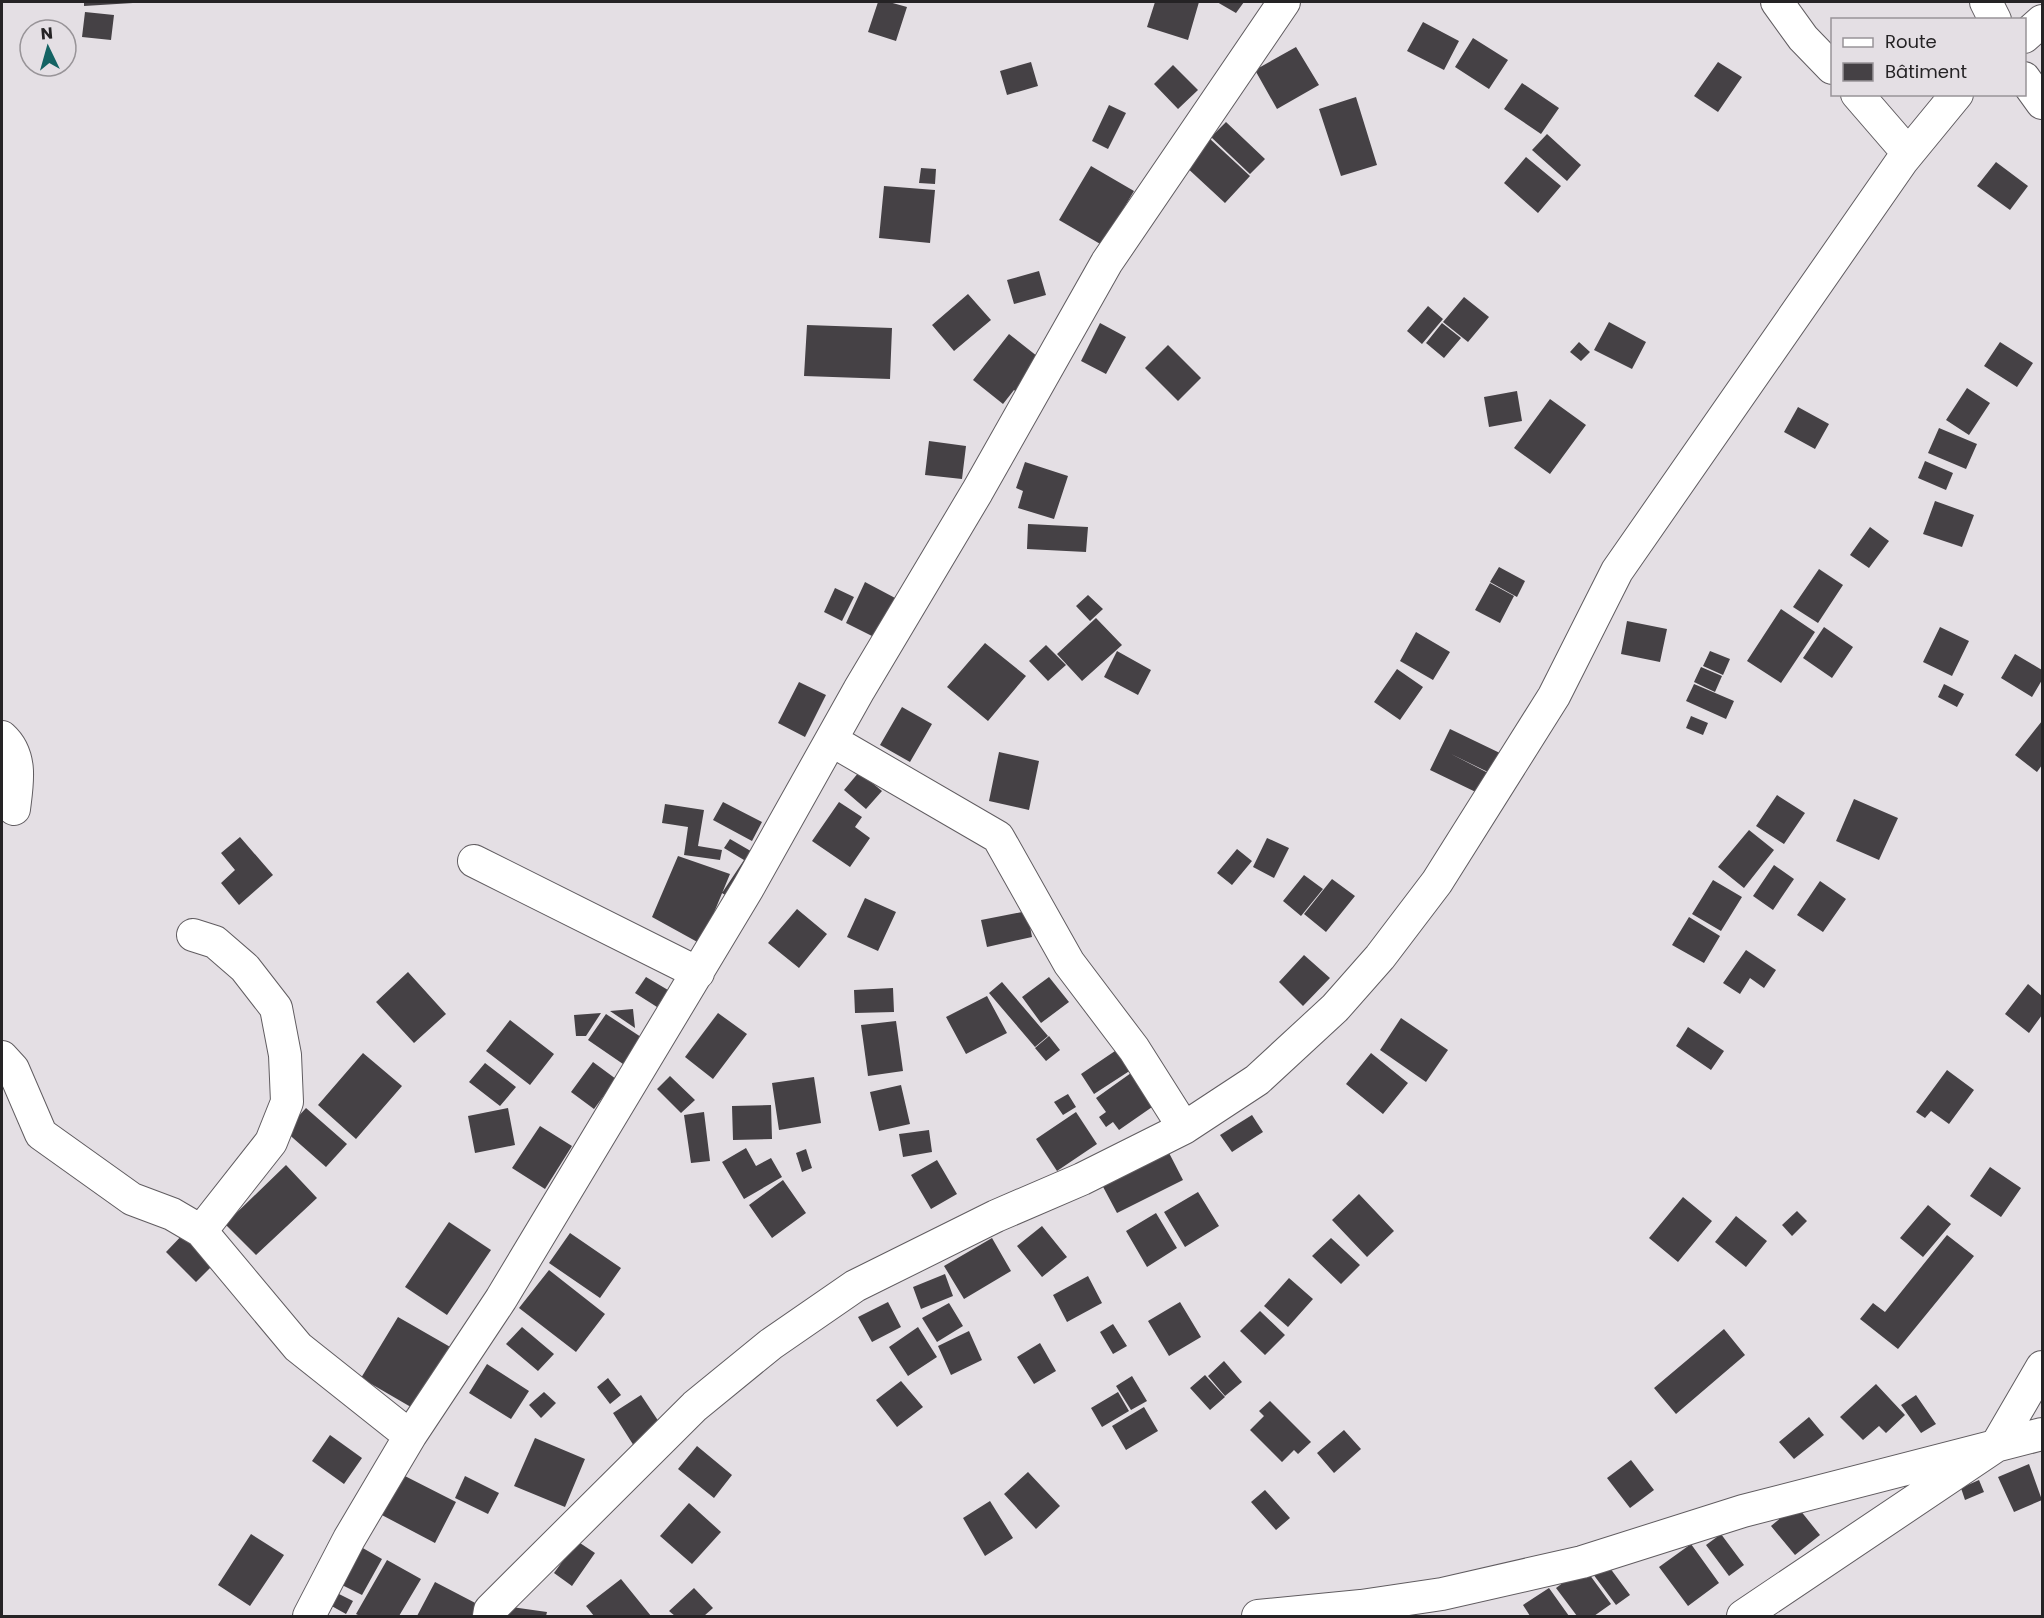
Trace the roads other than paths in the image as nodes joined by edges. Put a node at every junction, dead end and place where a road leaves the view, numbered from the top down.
1 (1284, 2) edge
2 (1777, 2) edge
3 (1986, 2) edge
4 (1994, 18) edge
5 (2043, 21) edge
6 (2026, 36) edge
7 (1831, 66) edge
8 (2026, 79) edge
9 (1859, 96) edge
10 (1955, 96) edge
11 (2043, 103) edge
12 (1908, 153) junction
13 (2, 737) edge
14 (831, 740) junction
15 (14, 809) dead end
16 (474, 861) dead end
17 (193, 934) dead end
18 (698, 973) junction
19 (2, 1057) edge
20 (1184, 1128) junction
21 (201, 1232) junction
22 (2043, 1367) edge
23 (2043, 1434) edge
24 (410, 1436) junction
25 (1996, 1446) junction
26 (309, 1617) edge
27 (489, 1617) edge
28 (1258, 1617) edge
29 (1743, 1617) edge

1 - 14 street
2 - 7 street
3 - 4 street
5 - 6 street
8 - 11 street
9 - 12 street
10 - 12 street
12 - 20 street
13 - 15 street
14 - 18 street
14 - 20 street
16 - 18 street
17 - 21 street
18 - 24 street
19 - 21 street
20 - 27 street
21 - 24 street
22 - 25 street
23 - 25 street
24 - 26 street
25 - 28 street
25 - 29 street

